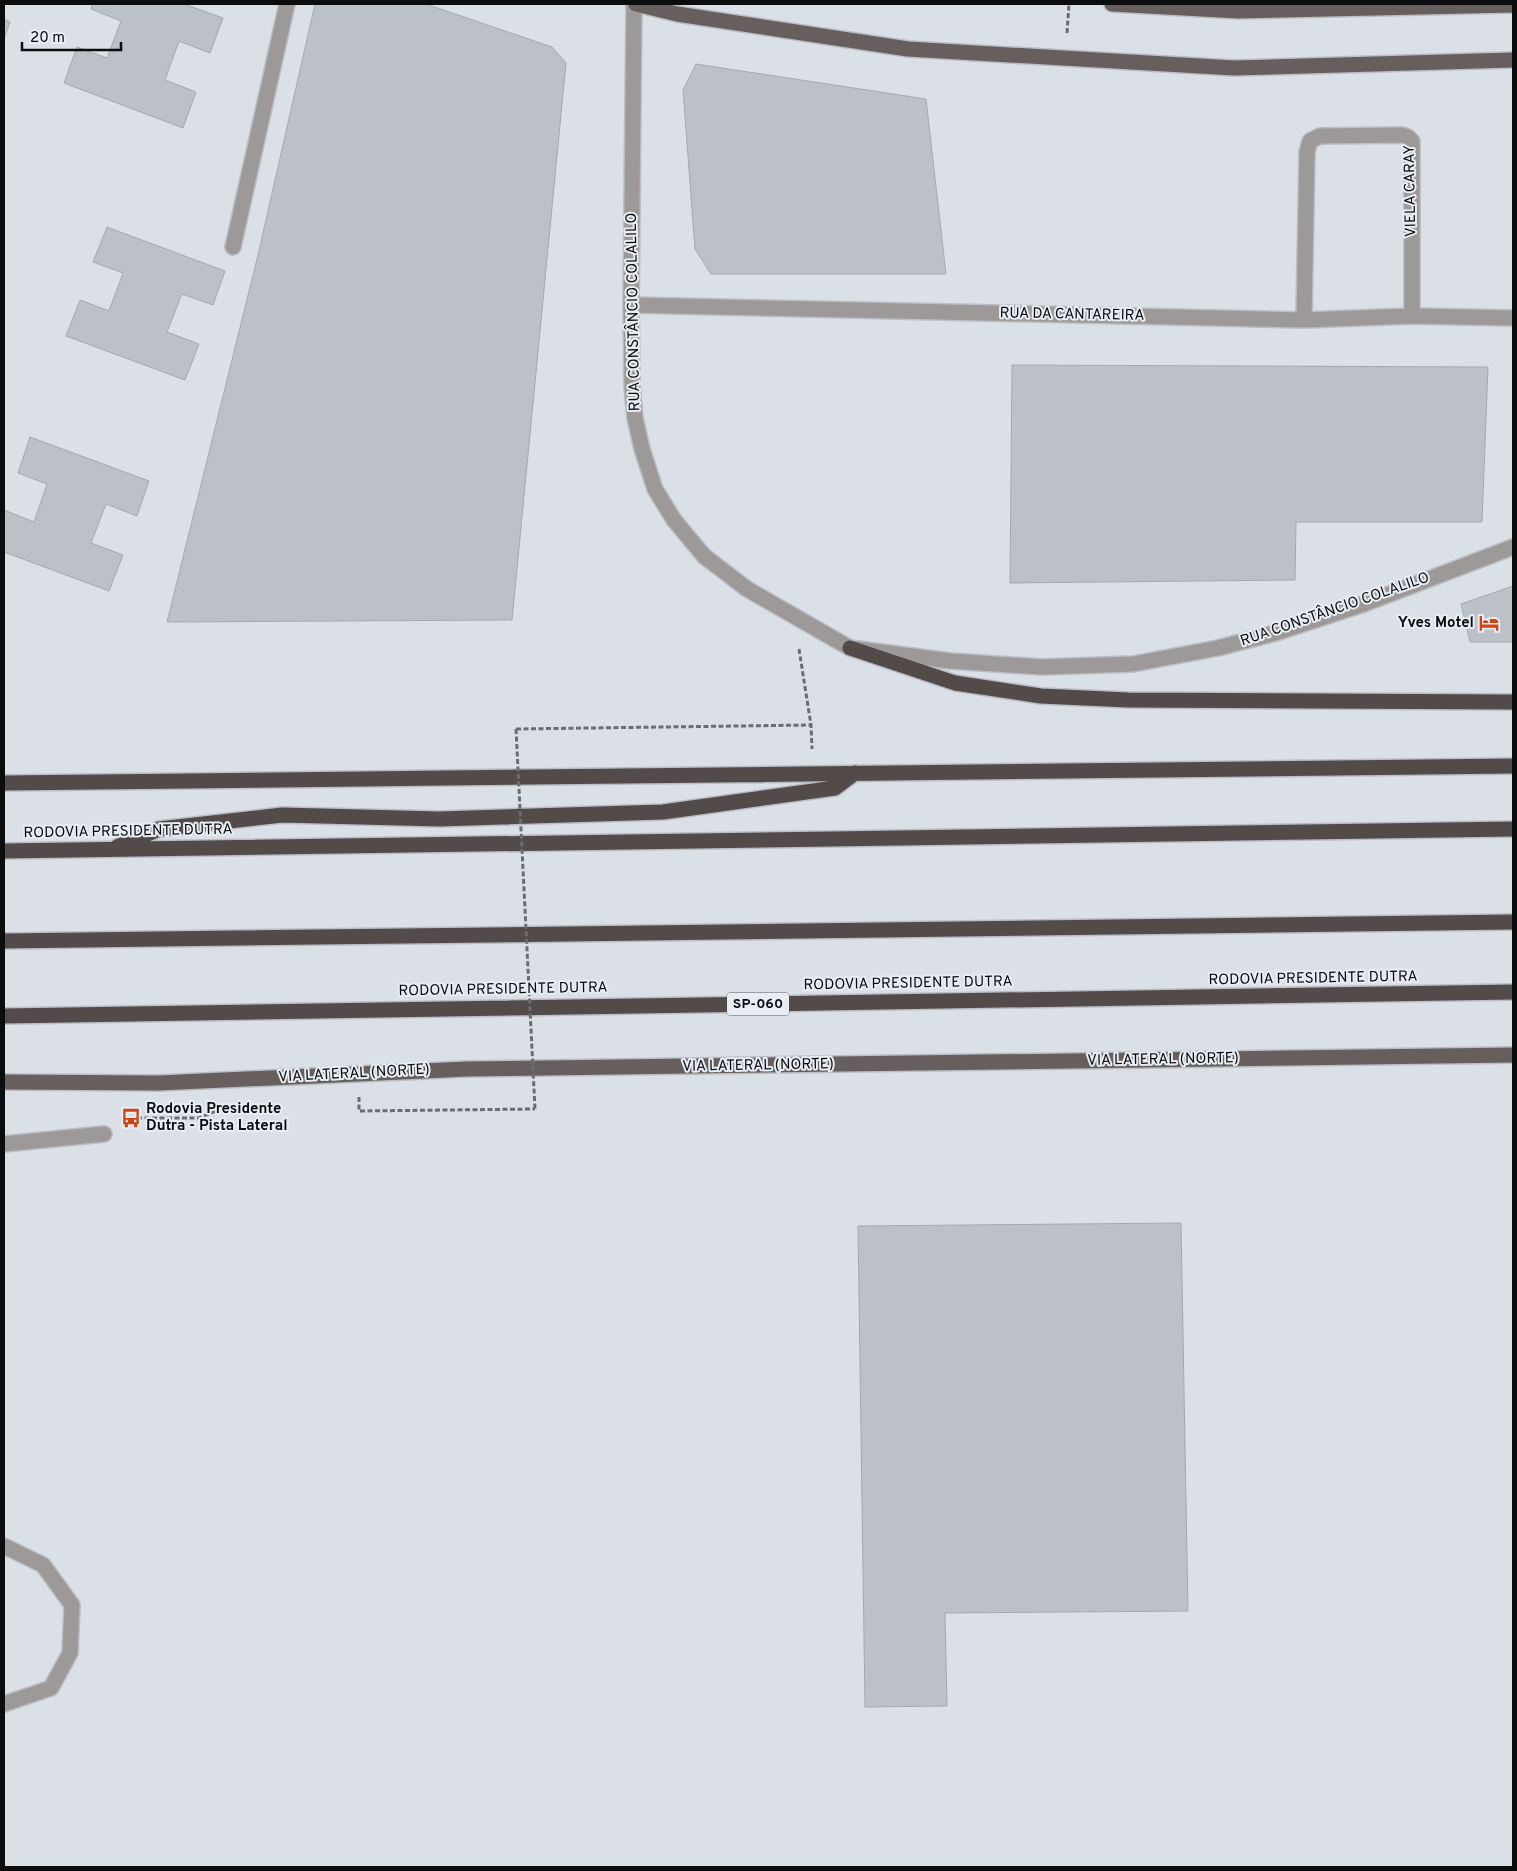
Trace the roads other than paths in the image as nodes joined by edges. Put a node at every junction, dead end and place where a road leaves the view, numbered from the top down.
1 (287, 4) edge
2 (635, 4) edge
3 (1112, 4) edge
4 (1513, 5) edge
5 (1238, 7) edge
6 (1513, 60) edge
7 (233, 247) dead end
8 (631, 305) junction
9 (1412, 316) junction
10 (1513, 318) edge
11 (1304, 320) junction
12 (1513, 547) edge
13 (850, 648) junction
14 (1513, 702) edge
15 (1513, 766) edge
16 (855, 773) junction
17 (4, 783) edge
18 (1513, 829) edge
19 (111, 850) junction
20 (4, 851) edge
21 (1513, 922) edge
22 (4, 941) edge
23 (1513, 992) edge
24 (4, 1016) edge
25 (1513, 1055) edge
26 (4, 1082) edge
27 (104, 1134) dead end
28 (4, 1144) edge
29 (4, 1546) edge
30 (4, 1704) edge

1 - 7 street
2 - 6 main road
2 - 8 street, RUA CONSTÂNCIO COLALILO
3 - 5 main road
4 - 5 main road
8 - 11 street, RUA DA CANTAREIRA
8 - 13 street, RUA CONSTÂNCIO COLALILO
9 - 10 street, RUA DA CANTAREIRA
9 - 11 street, RUA DA CANTAREIRA
9 - 11 street, VIELA CARAY
12 - 13 street, RUA CONSTÂNCIO COLALILO
13 - 14 highway
15 - 16 highway
16 - 17 highway
16 - 19 highway
18 - 19 highway, RODOVIA PRESIDENTE DUTRA
19 - 20 highway, RODOVIA PRESIDENTE DUTRA
21 - 22 highway
23 - 24 highway, RODOVIA PRESIDENTE DUTRA / SP-060
25 - 26 main road, VIA LATERAL (NORTE)
27 - 28 street
29 - 30 street

